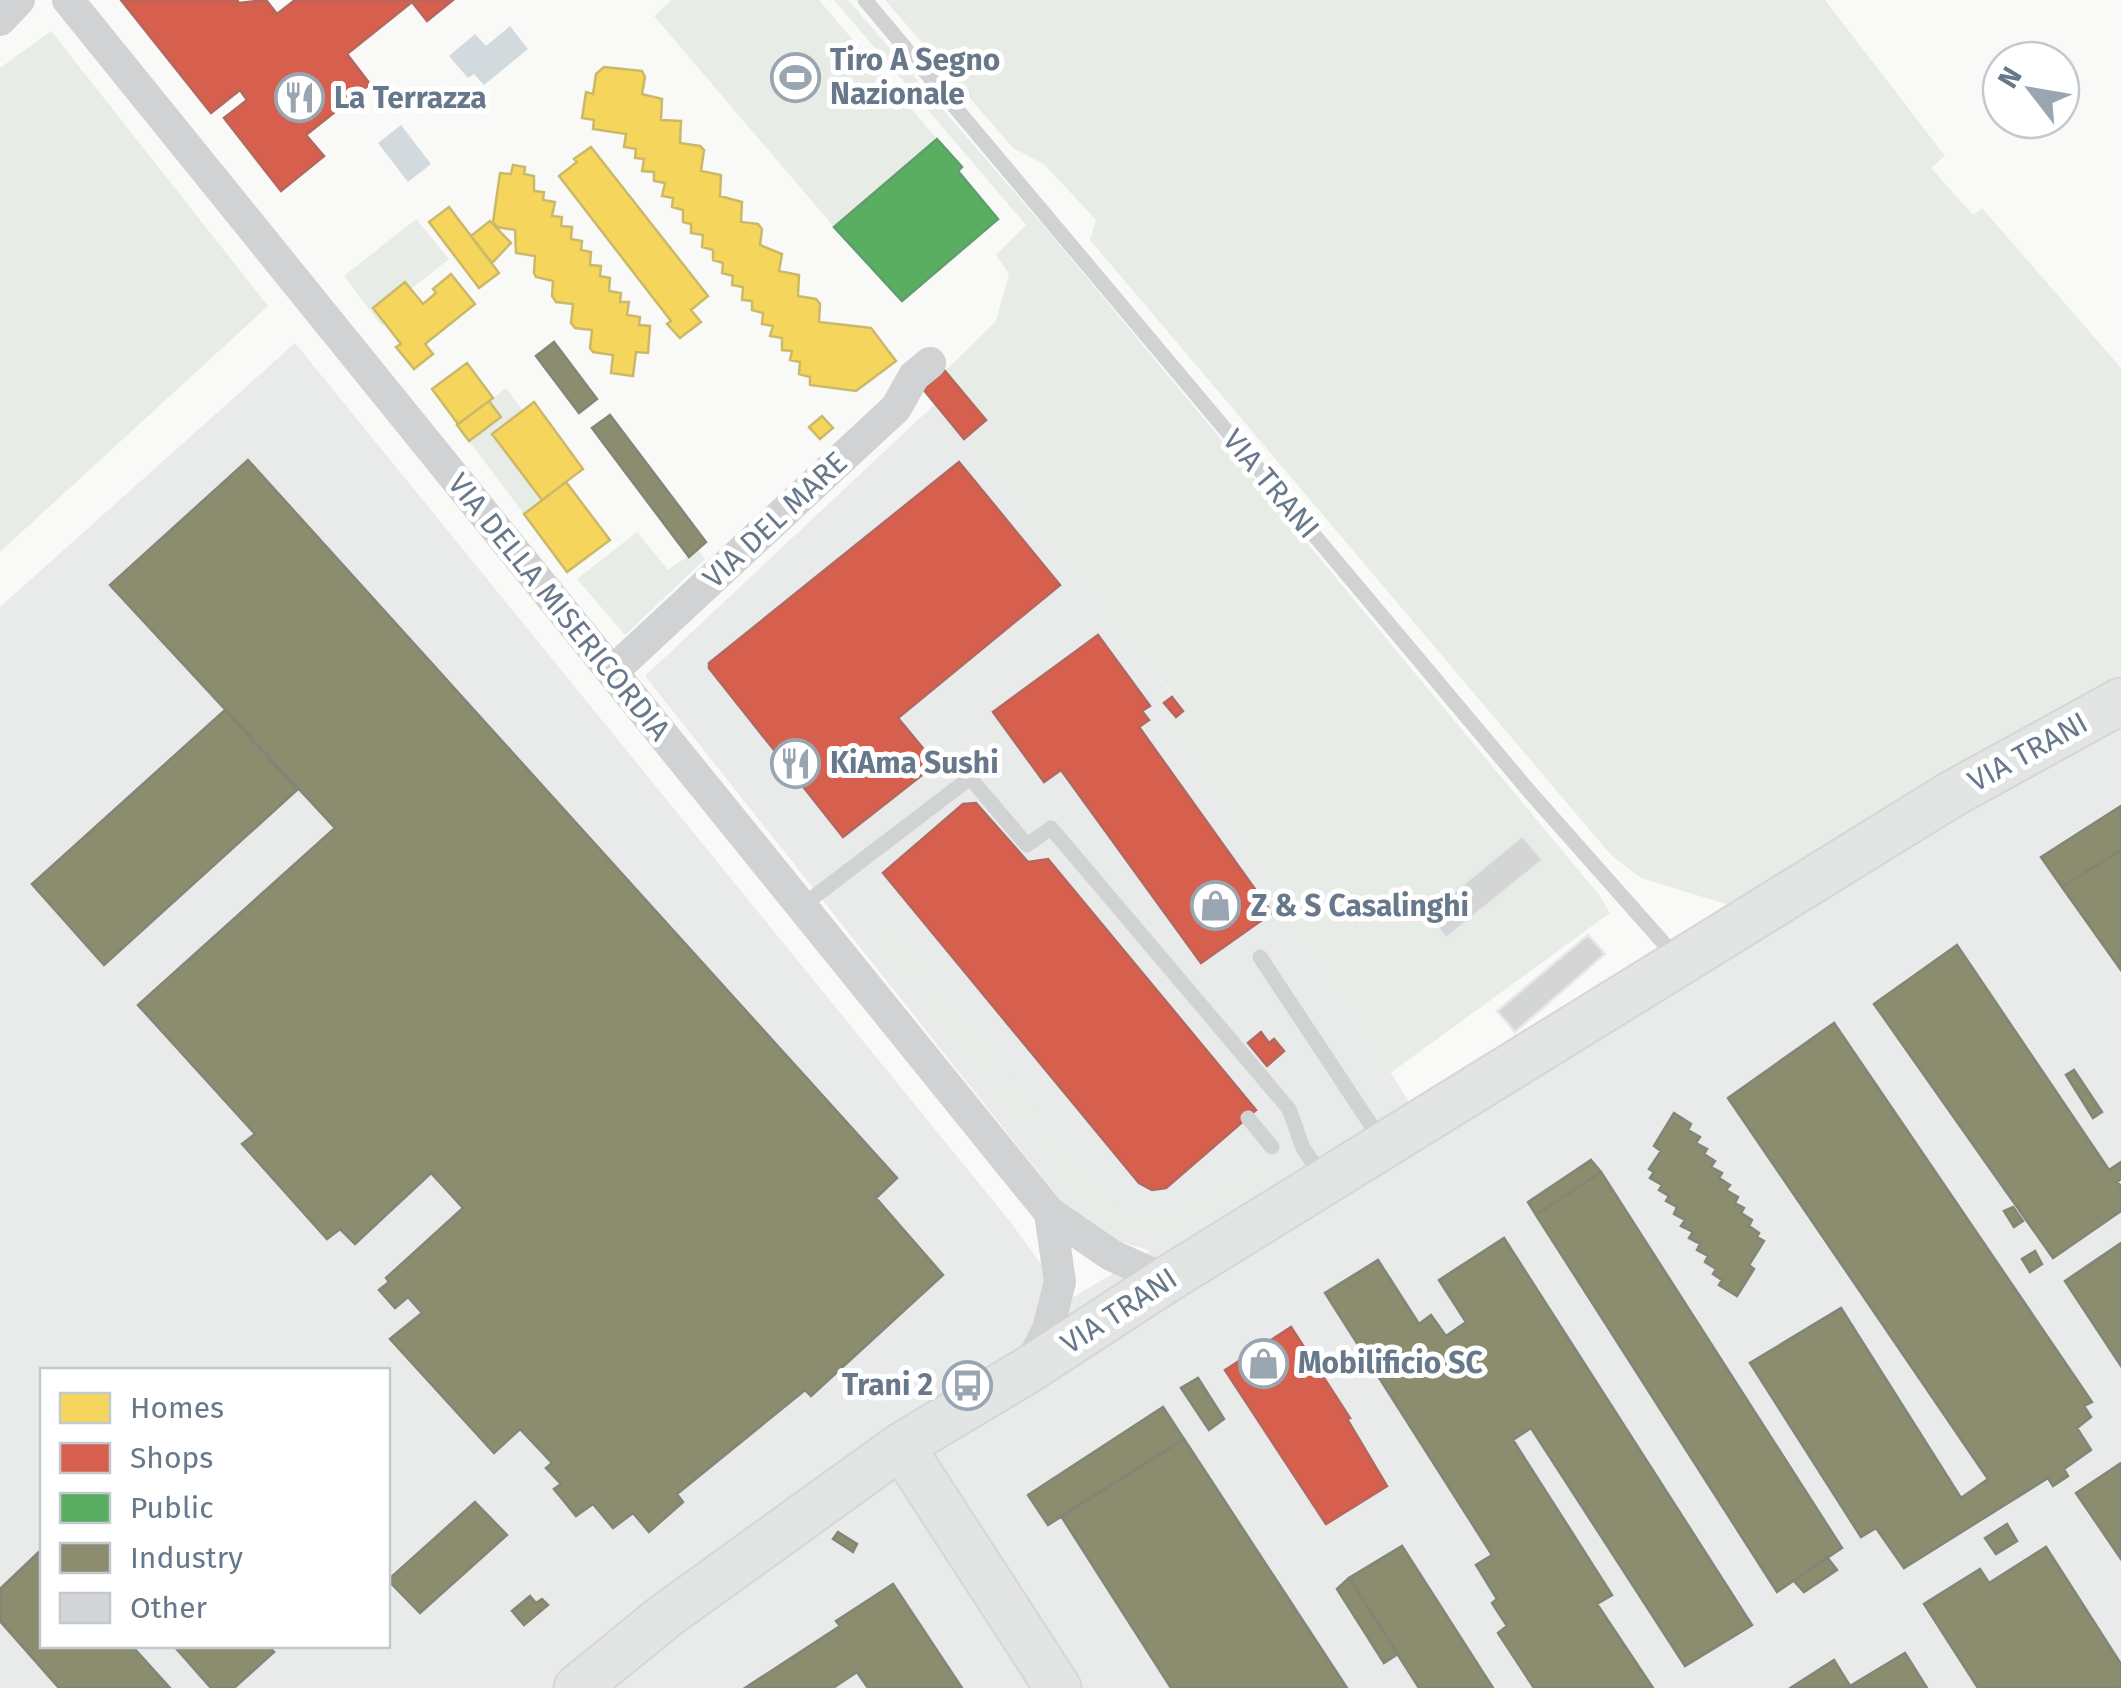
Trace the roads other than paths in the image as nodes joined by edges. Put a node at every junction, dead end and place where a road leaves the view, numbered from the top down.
1 (16, 0) edge
2 (68, 0) edge
3 (865, 0) edge
4 (0, 6) edge
5 (0, 20) edge
6 (930, 363) dead end
7 (612, 672) junction
8 (2121, 701) edge
9 (802, 906) junction
10 (1260, 957) dead end
11 (1682, 964) junction
12 (1248, 1118) dead end
13 (1386, 1146) junction
14 (1272, 1147) dead end
15 (1326, 1184) junction
16 (1050, 1213) junction
17 (1166, 1280) junction
18 (1028, 1370) junction
19 (901, 1446) junction
20 (577, 1688) edge
21 (1058, 1688) edge

1 - 4 street
1 - 5 street
2 - 7 street, VIA DELLA MISERICORDIA
3 - 11 lane, VIA TRANI
6 - 7 street, VIA DEL MARE
7 - 9 street, VIA DELLA MISERICORDIA
8 - 11 main road, VIA TRANI
9 - 15 lane
9 - 16 street, VIA DELLA MISERICORDIA
10 - 13 lane
11 - 13 main road, VIA TRANI
12 - 14 lane
13 - 15 main road, VIA TRANI
15 - 17 main road, VIA TRANI
16 - 17 street, VIA DELLA MISERICORDIA
16 - 18 street
17 - 18 main road, VIA TRANI
18 - 19 main road, VIA TRANI
19 - 20 main road, VIA TRANI
19 - 21 main road

